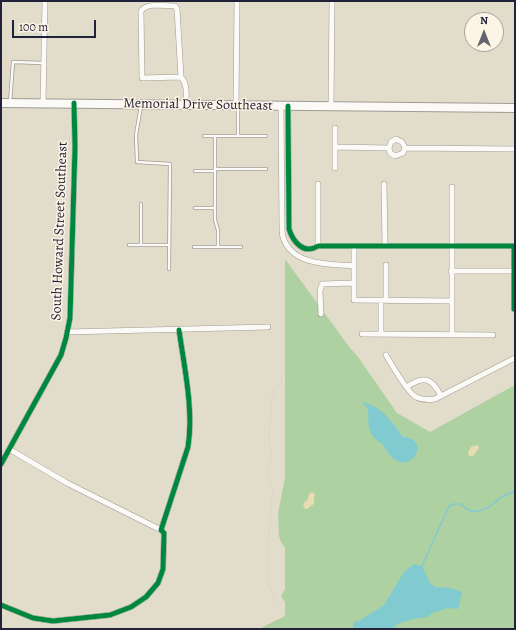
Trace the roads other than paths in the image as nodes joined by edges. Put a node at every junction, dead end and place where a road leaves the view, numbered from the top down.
1 (45, 1) edge
2 (237, 1) edge
3 (332, 1) edge
4 (154, 3) edge
5 (44, 63) junction
6 (180, 77) junction
7 (1, 103) edge
8 (10, 103) junction
9 (43, 103) junction
10 (74, 103) junction
11 (141, 103) junction
12 (186, 105) junction
13 (237, 106) junction
14 (285, 106) junction
15 (331, 107) junction
16 (515, 108) edge
17 (335, 128) dead end
18 (204, 136) dead end
19 (215, 136) junction
20 (238, 136) junction
21 (266, 136) dead end
22 (335, 147) junction
23 (389, 148) junction
24 (405, 148) junction
25 (515, 149) edge
26 (335, 168) dead end
27 (266, 169) dead end
28 (215, 170) junction
29 (195, 171) dead end
30 (318, 184) dead end
31 (384, 184) dead end
32 (452, 187) dead end
33 (141, 204) dead end
34 (195, 208) dead end
35 (215, 208) junction
36 (515, 244) edge
37 (129, 245) dead end
38 (141, 245) junction
39 (170, 245) junction
40 (194, 246) dead end
41 (318, 246) junction
42 (354, 246) junction
43 (385, 246) junction
44 (451, 246) junction
45 (218, 247) junction
46 (241, 247) dead end
47 (307, 250) junction
48 (304, 259) junction
49 (386, 265) dead end
50 (354, 266) junction
51 (169, 269) dead end
52 (451, 271) junction
53 (514, 271) junction
54 (354, 283) junction
55 (383, 300) junction
56 (452, 301) junction
57 (514, 309) edge
58 (321, 314) dead end
59 (268, 327) dead end
60 (179, 330) junction
61 (68, 332) junction
62 (362, 334) dead end
63 (381, 334) junction
64 (452, 335) junction
65 (493, 335) dead end
66 (386, 355) dead end
67 (515, 358) edge
68 (407, 387) junction
69 (441, 396) junction
70 (9, 449) junction
71 (1, 464) edge
72 (161, 530) junction
73 (1, 605) edge

1 - 5 street
2 - 13 street
3 - 15 street
4 - 6 street
4 - 6 street
5 - 8 lane
5 - 9 street
6 - 12 street
7 - 8 main road, Memorial Drive Southeast
8 - 9 main road, Memorial Drive Southeast
9 - 10 main road, Memorial Drive Southeast
10 - 11 main road, Memorial Drive Southeast
10 - 61 street, South Howard Street Southeast
11 - 12 main road, Memorial Drive Southeast
11 - 39 lane
12 - 13 main road, Memorial Drive Southeast
13 - 14 main road, Memorial Drive Southeast
13 - 20 lane
14 - 15 main road, Memorial Drive Southeast
14 - 47 street
14 - 48 street
15 - 16 main road, Memorial Drive Southeast
17 - 22 street
18 - 19 lane
19 - 20 lane
19 - 28 lane
20 - 21 lane
22 - 23 street
22 - 26 street
23 - 24 street
23 - 24 street
24 - 25 street
27 - 28 lane
28 - 29 lane
28 - 35 lane
30 - 41 street
31 - 43 street
32 - 44 street
33 - 38 lane
34 - 35 lane
35 - 45 lane
36 - 44 street
36 - 53 street
37 - 38 lane
38 - 39 lane
39 - 51 lane
40 - 45 lane
41 - 42 street
41 - 47 street
42 - 43 street
42 - 50 street
43 - 44 street
44 - 52 street
45 - 46 lane
47 - 48 street
48 - 50 street
49 - 55 street
50 - 54 street
52 - 53 street
52 - 56 street
53 - 57 street
54 - 55 street
54 - 58 street
55 - 56 street
55 - 63 street
56 - 64 street
59 - 60 street
60 - 61 street
60 - 72 street
61 - 70 street, South Howard Street Southeast
62 - 63 street
63 - 64 street
64 - 65 street
66 - 68 street
67 - 69 street
68 - 69 street
68 - 69 street
70 - 71 street, South Howard Street Southeast
70 - 72 street
72 - 73 street

